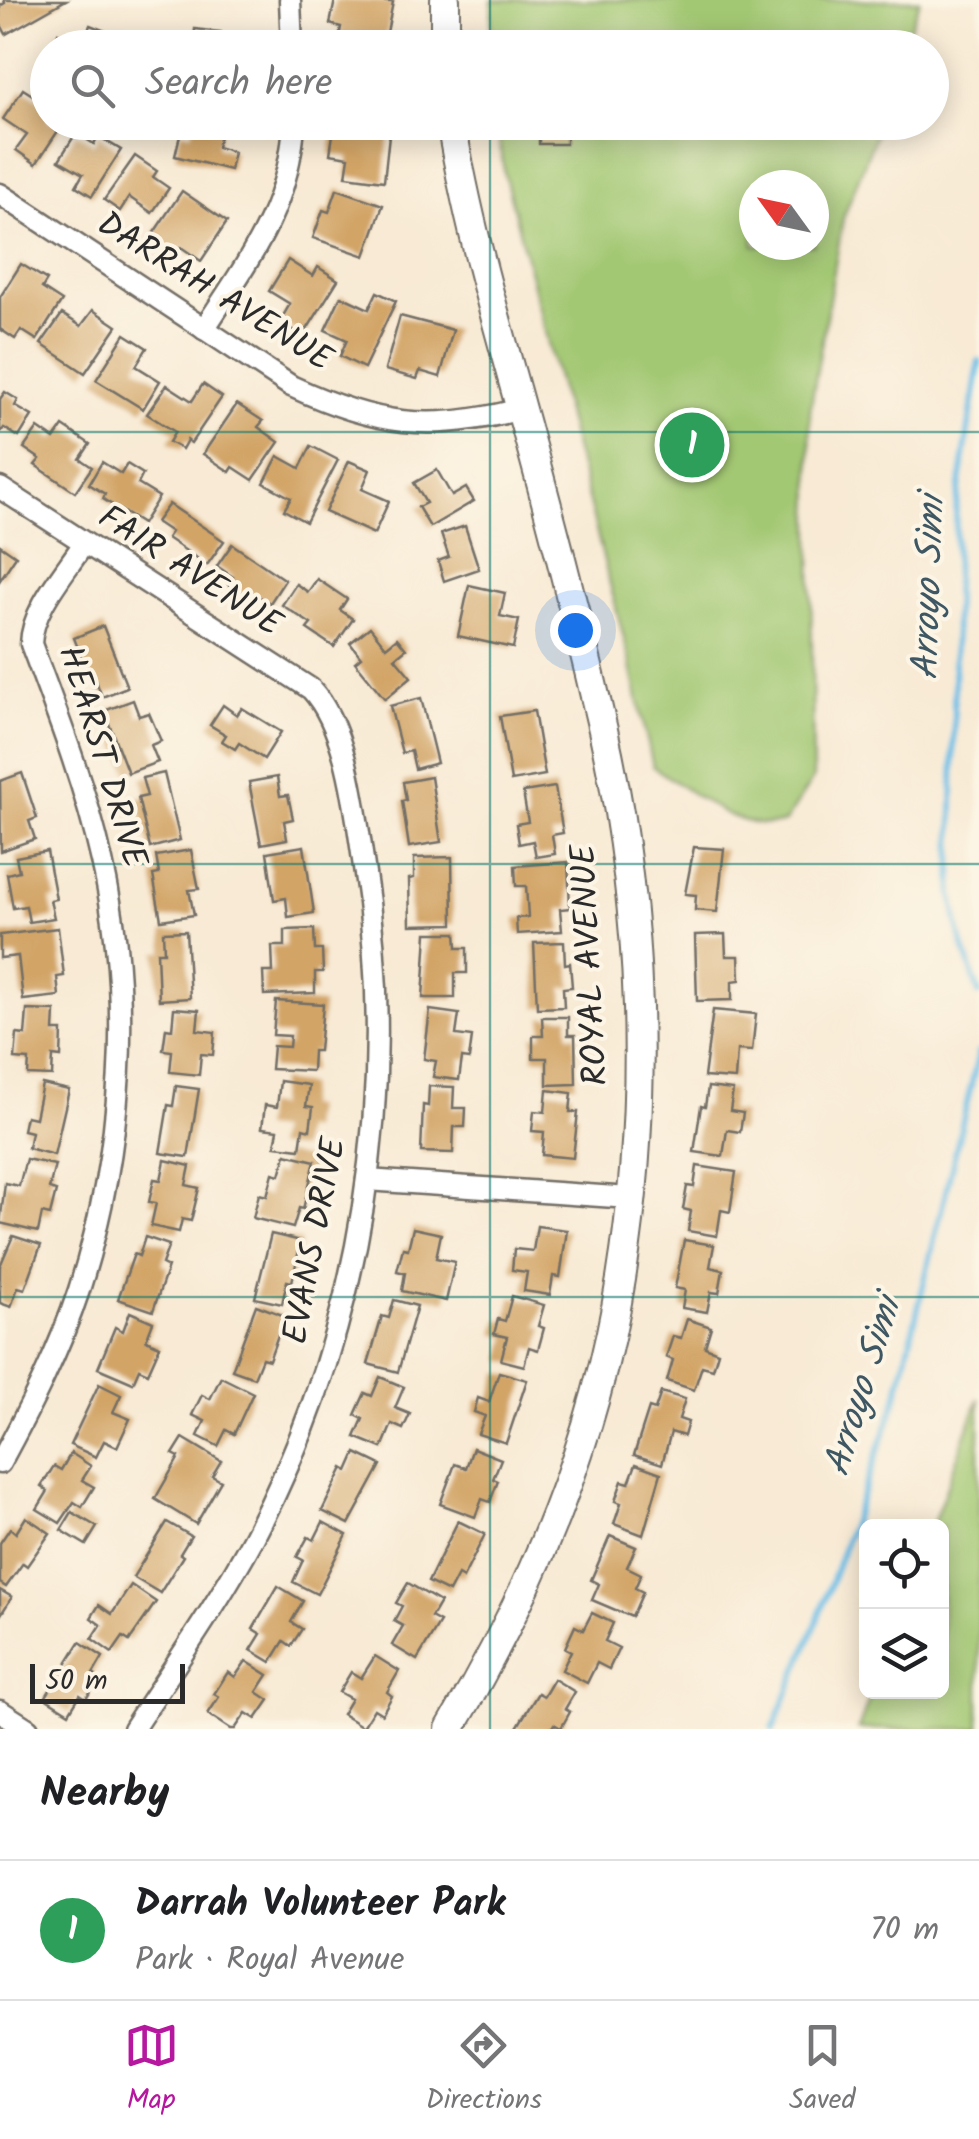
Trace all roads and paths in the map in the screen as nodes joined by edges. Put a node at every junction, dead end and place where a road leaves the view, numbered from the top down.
1 (290, 0) edge
2 (445, 0) edge
3 (291, 30) edge
4 (445, 30) edge
5 (292, 140) edge
6 (454, 140) edge
7 (0, 194) edge
8 (204, 329) junction
9 (521, 409) junction
10 (0, 488) edge
11 (84, 543) junction
12 (332, 721) joint
13 (367, 1180) junction
14 (630, 1198) junction
15 (0, 1463) edge
16 (0, 1711) edge
17 (28, 1729) edge
18 (132, 1729) edge
19 (450, 1729) edge

1 - 3 street
2 - 4 main road
5 - 8 street
6 - 9 main road, ROYAL AVENUE
7 - 8 street, DARRAH AVENUE
8 - 9 street, DARRAH AVENUE
9 - 14 main road, ROYAL AVENUE
10 - 11 street, FAIR AVENUE
11 - 12 street, FAIR AVENUE
11 - 15 street, HEARST DRIVE
12 - 13 street, EVANS DRIVE
13 - 14 street
13 - 18 street, EVANS DRIVE
14 - 19 main road, ROYAL AVENUE
16 - 17 street

